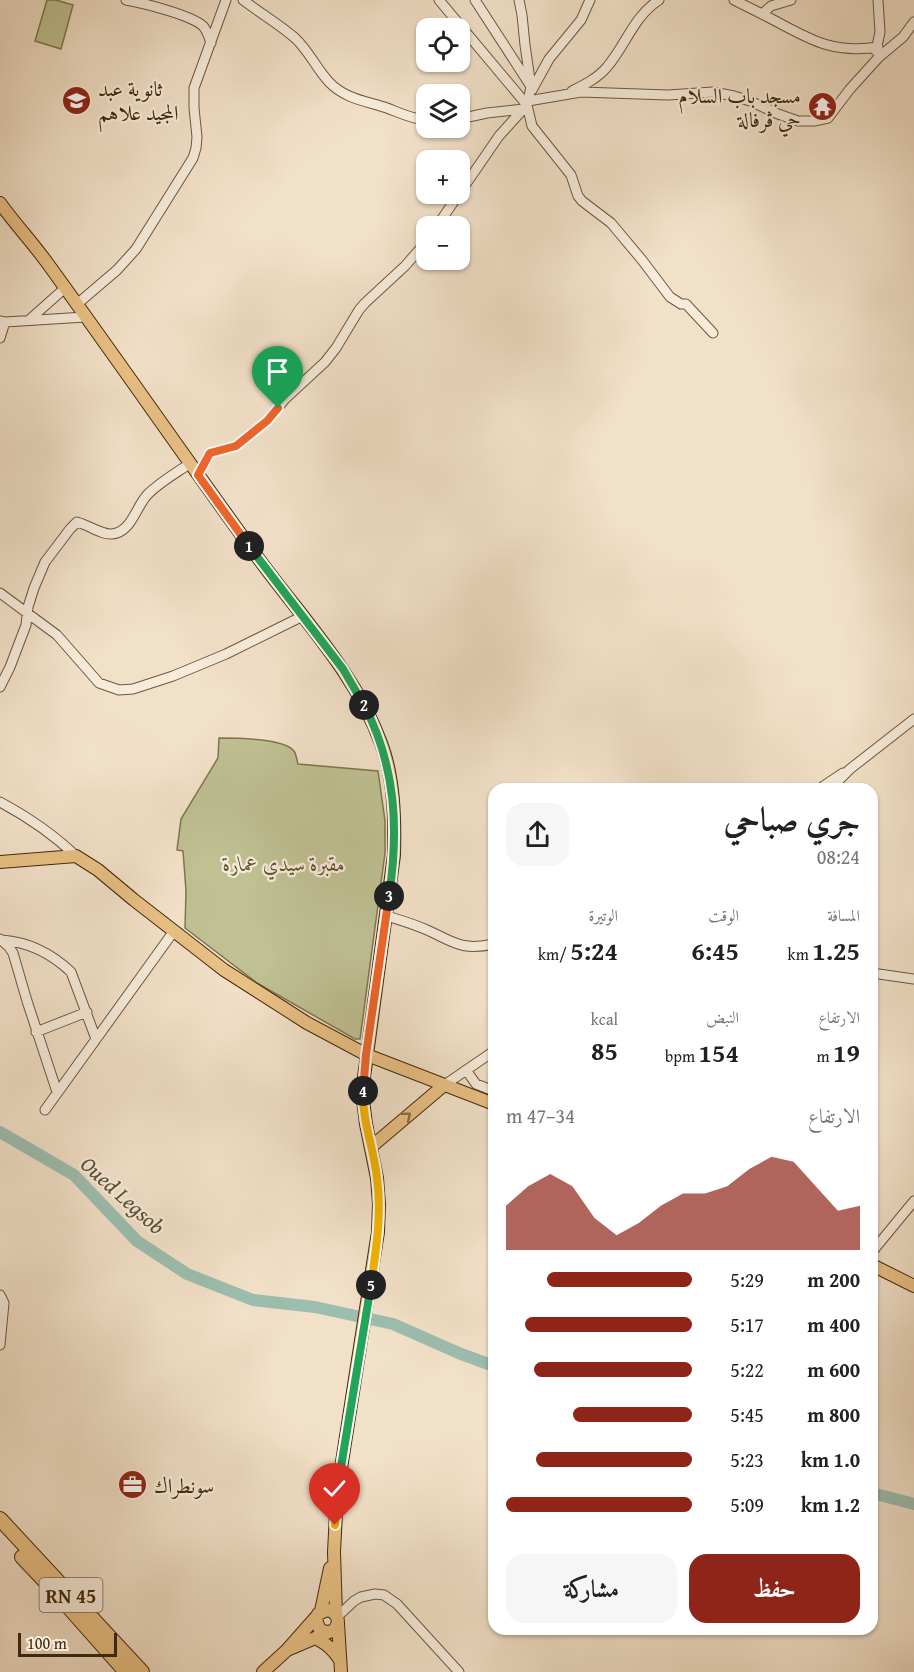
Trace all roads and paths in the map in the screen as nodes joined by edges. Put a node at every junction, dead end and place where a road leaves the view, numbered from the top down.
1 (126, 0) edge
2 (218, 0) edge
3 (226, 0) edge
4 (243, 0) edge
5 (439, 0) edge
6 (475, 0) edge
7 (519, 0) edge
8 (528, 0) edge
9 (590, 0) edge
10 (660, 0) edge
11 (734, 0) edge
12 (791, 0) edge
13 (879, 0) edge
14 (762, 14) junction
15 (522, 15) junction
16 (914, 22) edge
17 (218, 24) junction
18 (211, 43) junction
19 (878, 47) junction
20 (869, 68) junction
21 (564, 95) junction
22 (528, 99) junction
23 (470, 117) edge
24 (416, 119) edge
25 (0, 203) edge
26 (444, 216) edge
27 (416, 253) edge
28 (65, 288) junction
29 (76, 305) junction
30 (85, 317) junction
31 (29, 320) junction
32 (2, 321) edge
33 (713, 333) dead end
34 (0, 338) edge
35 (189, 464) junction
36 (198, 475) junction
37 (0, 593) edge
38 (28, 613) junction
39 (303, 616) junction
40 (0, 687) edge
41 (914, 719) edge
42 (850, 769) junction
43 (827, 783) edge
44 (837, 783) edge
45 (0, 802) edge
46 (76, 856) junction
47 (0, 862) edge
48 (387, 916) junction
49 (174, 931) junction
50 (1, 940) edge
51 (488, 945) edge
52 (878, 974) edge
53 (914, 979) edge
54 (87, 1012) junction
55 (36, 1032) junction
56 (96, 1039) junction
57 (488, 1050) edge
58 (366, 1055) junction
59 (488, 1055) edge
60 (470, 1067) junction
61 (443, 1086) junction
62 (477, 1091) junction
63 (488, 1091) edge
64 (57, 1092) junction
65 (488, 1099) edge
66 (45, 1110) dead end
67 (371, 1147) junction
68 (914, 1201) edge
69 (878, 1245) edge
70 (878, 1268) edge
71 (914, 1286) edge
72 (0, 1295) edge
73 (0, 1345) edge
74 (0, 1519) edge
75 (0, 1534) edge
76 (334, 1552) junction
77 (319, 1614) junction
78 (337, 1618) junction
79 (327, 1632) junction
80 (315, 1638) junction
81 (287, 1650) junction
82 (341, 1666) edge
83 (126, 1672) edge
84 (142, 1672) edge
85 (262, 1672) edge
86 (459, 1672) edge

1 - 18 street
2 - 17 street
3 - 17 street
4 - 24 street
5 - 22 street
6 - 22 street
7 - 15 street
8 - 15 street
9 - 22 street
10 - 21 street
11 - 14 street
12 - 14 street
13 - 19 street
14 - 19 street
15 - 22 street
16 - 20 street
17 - 18 street
18 - 29 street
19 - 20 street
20 - 21 street
21 - 22 street
22 - 23 street
22 - 26 street
22 - 33 street
25 - 28 main road
27 - 36 street
28 - 29 main road
28 - 31 street
29 - 30 main road
30 - 31 street
30 - 35 main road
31 - 32 street
32 - 34 street
35 - 36 main road
35 - 38 street
36 - 39 main road
37 - 38 street
38 - 39 street
38 - 40 street
39 - 48 main road
41 - 42 street
42 - 43 street
42 - 44 street
45 - 46 street
46 - 47 main road
46 - 49 main road
48 - 51 street
48 - 58 main road
49 - 56 street
49 - 58 main road
50 - 54 street
50 - 55 street
52 - 53 street
54 - 55 street
54 - 56 street
55 - 64 street
56 - 64 street
57 - 60 street
58 - 61 main road
58 - 67 main road
59 - 60 street
60 - 61 street
60 - 62 street
61 - 62 main road
67 -> 61 main road
62 - 63 street
62 - 65 main road
64 - 66 street
67 - 76 main road
68 - 69 street
70 - 71 main road
72 - 73 street
74 - 84 highway, RN 45
75 - 83 highway, RN 45
76 - 77 main road
76 - 78 main road
77 - 78 main road
77 - 79 main road
77 - 81 main road
78 - 79 main road
78 - 82 main road
78 - 86 street
79 - 80 main road
80 - 81 main road
80 - 82 main road
81 - 85 main road

